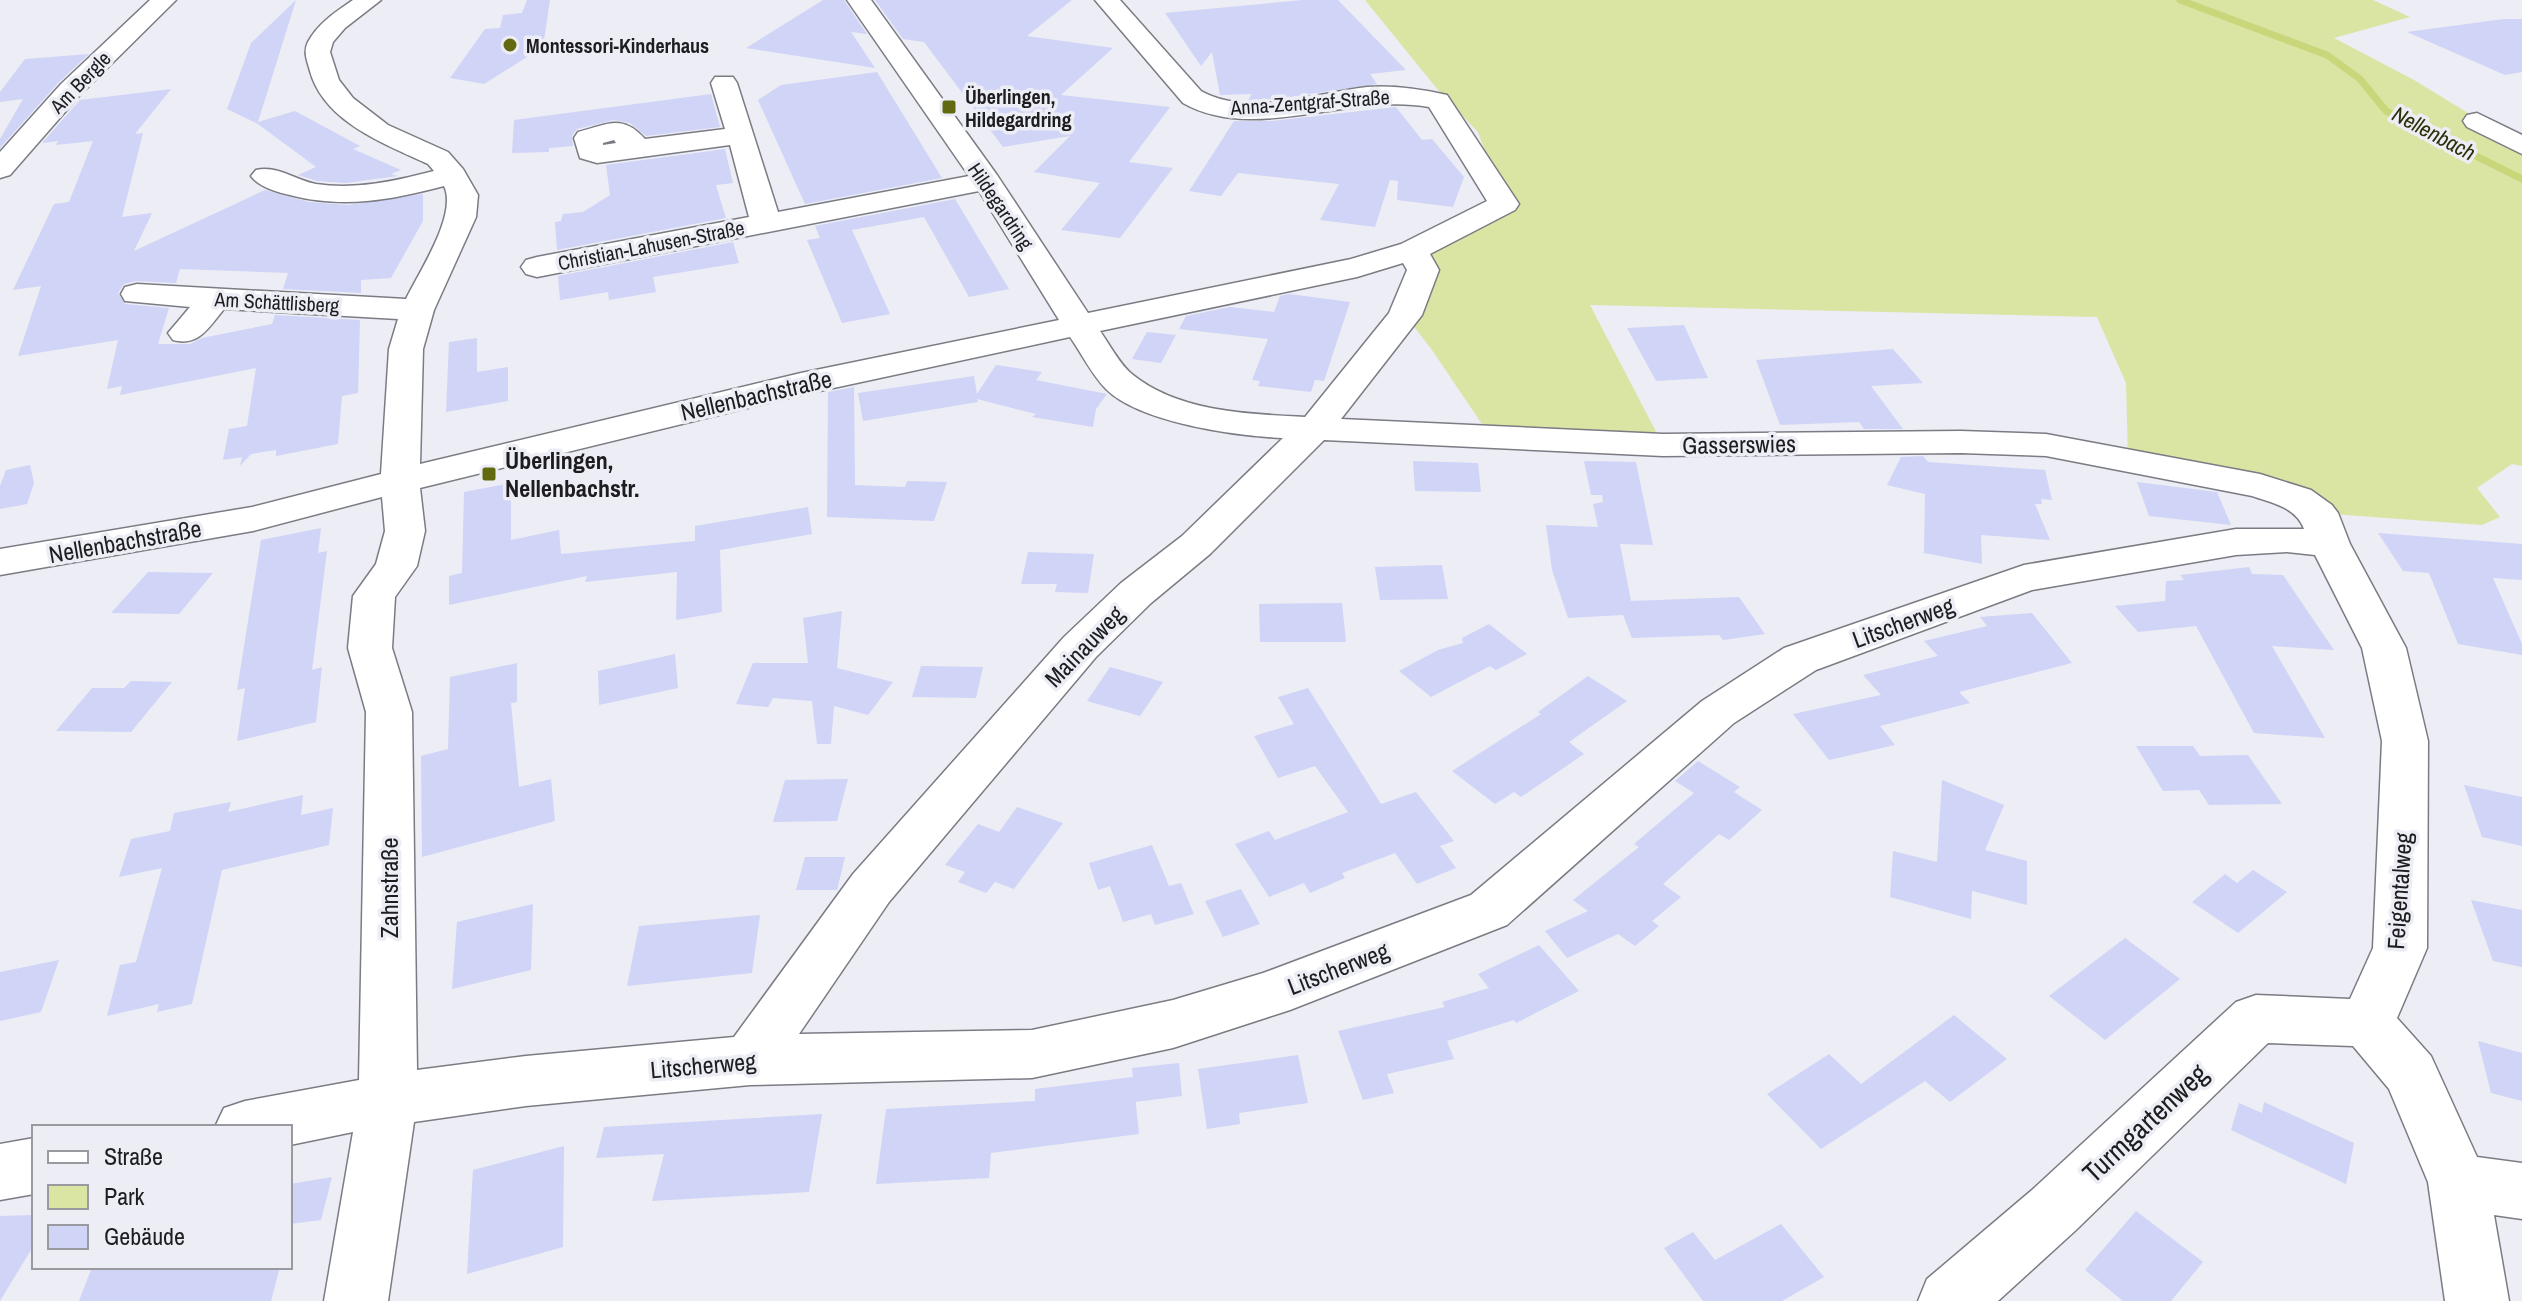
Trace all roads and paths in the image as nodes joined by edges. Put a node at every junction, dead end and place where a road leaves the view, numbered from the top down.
1 (164, 0) edge
2 (369, 0) edge
3 (859, 0) edge
4 (1107, 0) edge
5 (724, 83) dead end
6 (2477, 121) dead end
7 (741, 135) junction
8 (2522, 146) edge
9 (640, 148) dead end
10 (0, 169) edge
11 (453, 175) junction
12 (266, 176) dead end
13 (987, 181) junction
14 (1504, 204) joint
15 (766, 224) junction
16 (1412, 251) junction
17 (537, 267) dead end
18 (137, 294) dead end
19 (215, 299) junction
20 (417, 310) junction
21 (1080, 327) junction
22 (185, 333) dead end
23 (1152, 402) joint
24 (1315, 428) junction
25 (400, 483) junction
26 (2324, 529) junction
27 (0, 562) edge
28 (2367, 1023) junction
29 (750, 1060) junction
30 (388, 1100) junction
31 (256, 1125) edge
32 (32, 1166) edge
33 (0, 1172) edge
34 (2458, 1182) junction
35 (2522, 1191) edge
36 (356, 1301) edge
37 (1950, 1301) edge
38 (2477, 1301) edge

1 - 10 street, Am Bergle
2 - 11 street
3 - 13 street, Hildegardring
4 - 14 street, Anna-Zentgraf-Straße
5 - 7 street, Christian-Lahusen-Straße
6 - 8 street
7 - 9 street
7 - 15 street, Christian-Lahusen-Straße
11 - 12 street
11 - 20 street
13 - 15 street, Christian-Lahusen-Straße
13 - 21 street, Hildegardring
14 - 16 street, Nellenbachstraße
15 - 17 street, Christian-Lahusen-Straße
16 - 21 street, Nellenbachstraße
16 - 24 street, Mainauweg
18 - 19 street, Am Schättlisberg
19 - 20 street, Am Schättlisberg
19 - 22 street
20 - 25 street
21 - 23 street, Hildegardring
21 - 25 street, Nellenbachstraße
23 - 24 street, Gasserswies
24 - 26 street, Gasserswies
24 - 29 street, Mainauweg
25 - 27 street, Nellenbachstraße
25 - 30 street, Zahnstraße
26 - 28 street, Feigentalweg
26 - 29 street, Litscherweg
28 - 34 street
28 - 37 street, Turmgartenweg
29 - 30 street, Litscherweg
30 - 31 street, Litscherweg
30 - 36 street, Zahnstraße
32 - 33 street
34 - 35 street
34 - 38 street

